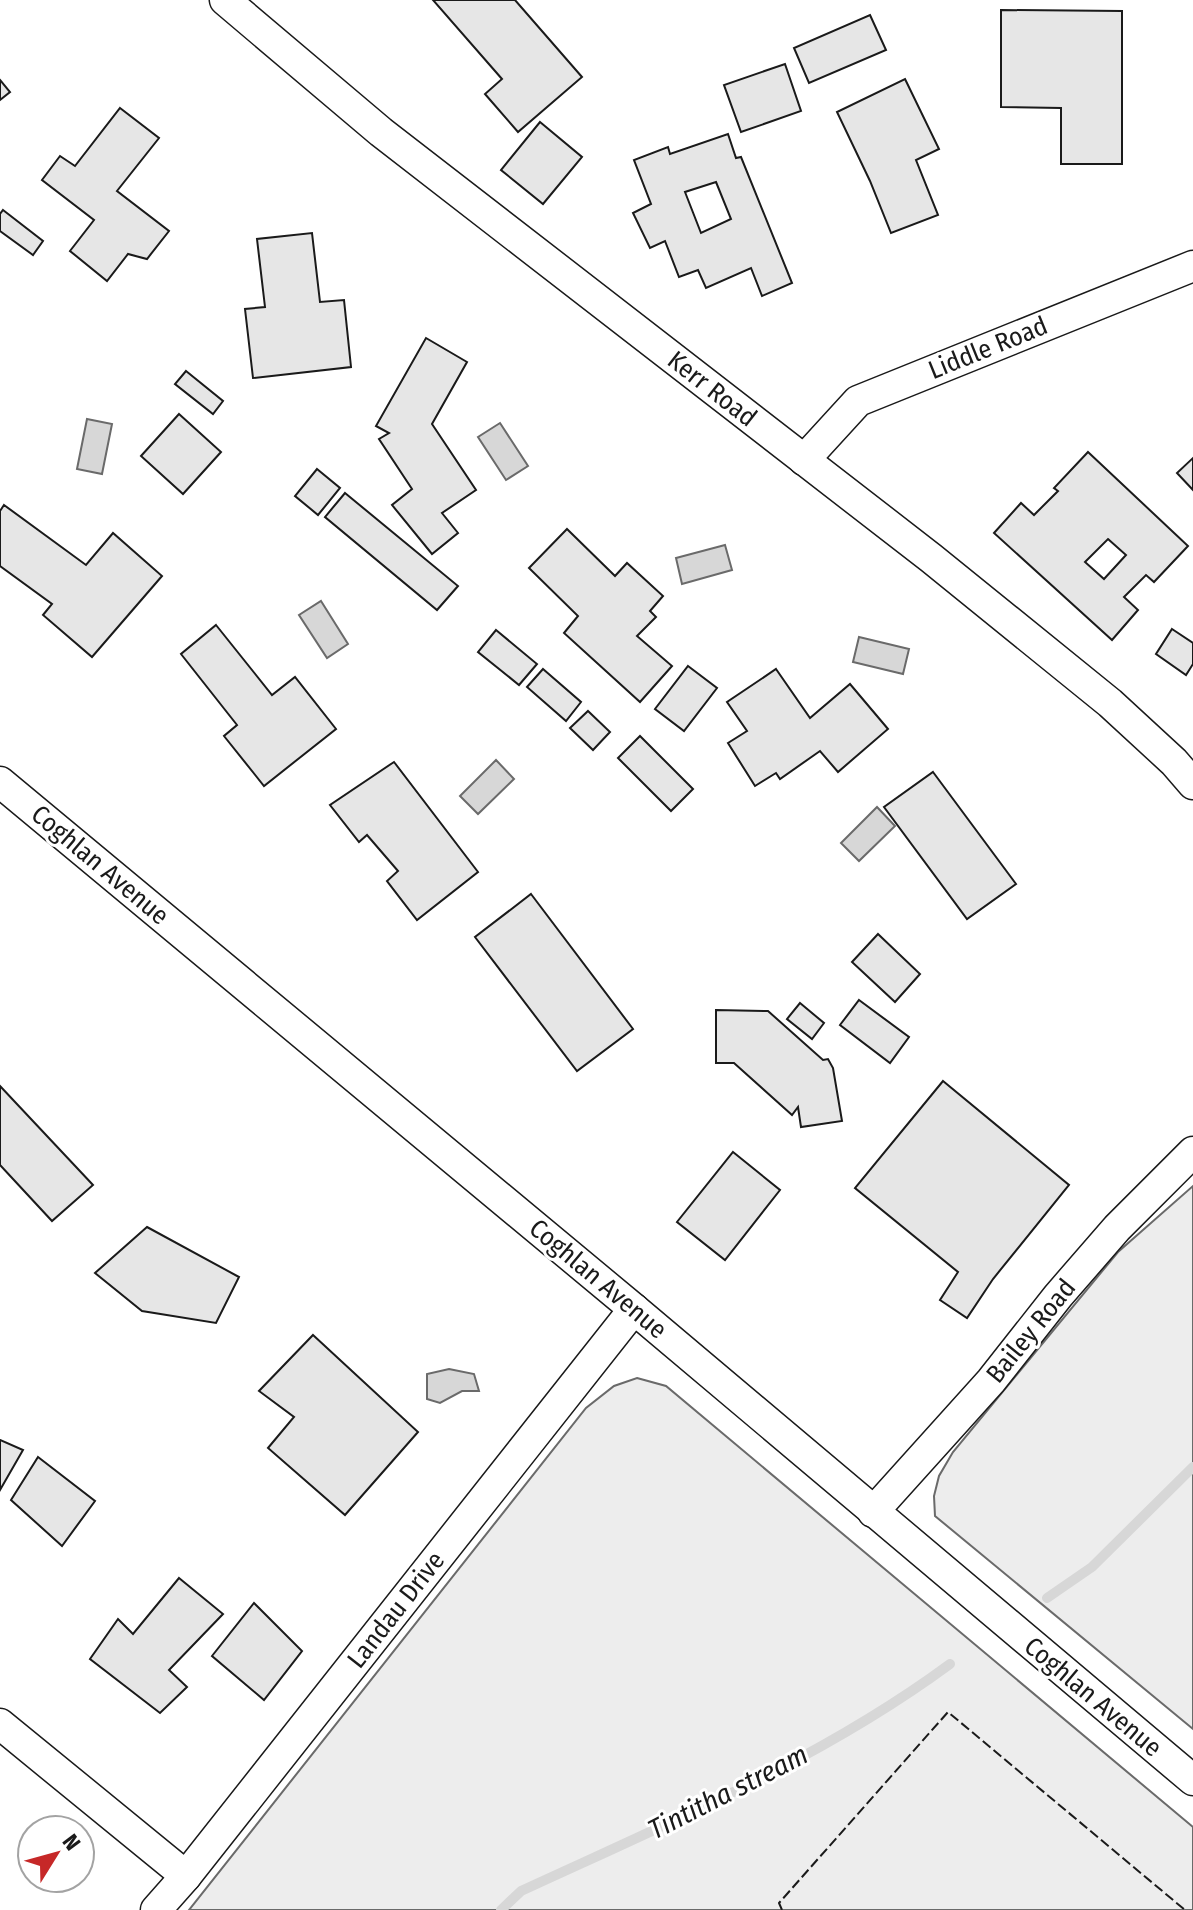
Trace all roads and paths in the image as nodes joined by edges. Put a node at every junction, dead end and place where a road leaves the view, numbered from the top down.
1 (225, 0) edge
2 (1193, 266) edge
3 (804, 460) junction
4 (0, 782) edge
5 (1193, 784) edge
6 (1193, 1152) edge
7 (634, 1309) junction
8 (873, 1512) junction
9 (0, 1724) edge
10 (1193, 1780) edge
11 (186, 1876) junction
12 (156, 1910) edge

1 - 3 street, Kerr Road
2 - 3 street, Liddle Road
3 - 5 street, Kerr Road
4 - 7 street, Coghlan Avenue
6 - 8 street, Bailey Road
7 - 8 street, Coghlan Avenue
7 - 11 street, Landau Drive
8 - 10 street, Coghlan Avenue
9 - 11 street
11 - 12 street, Landau Drive

